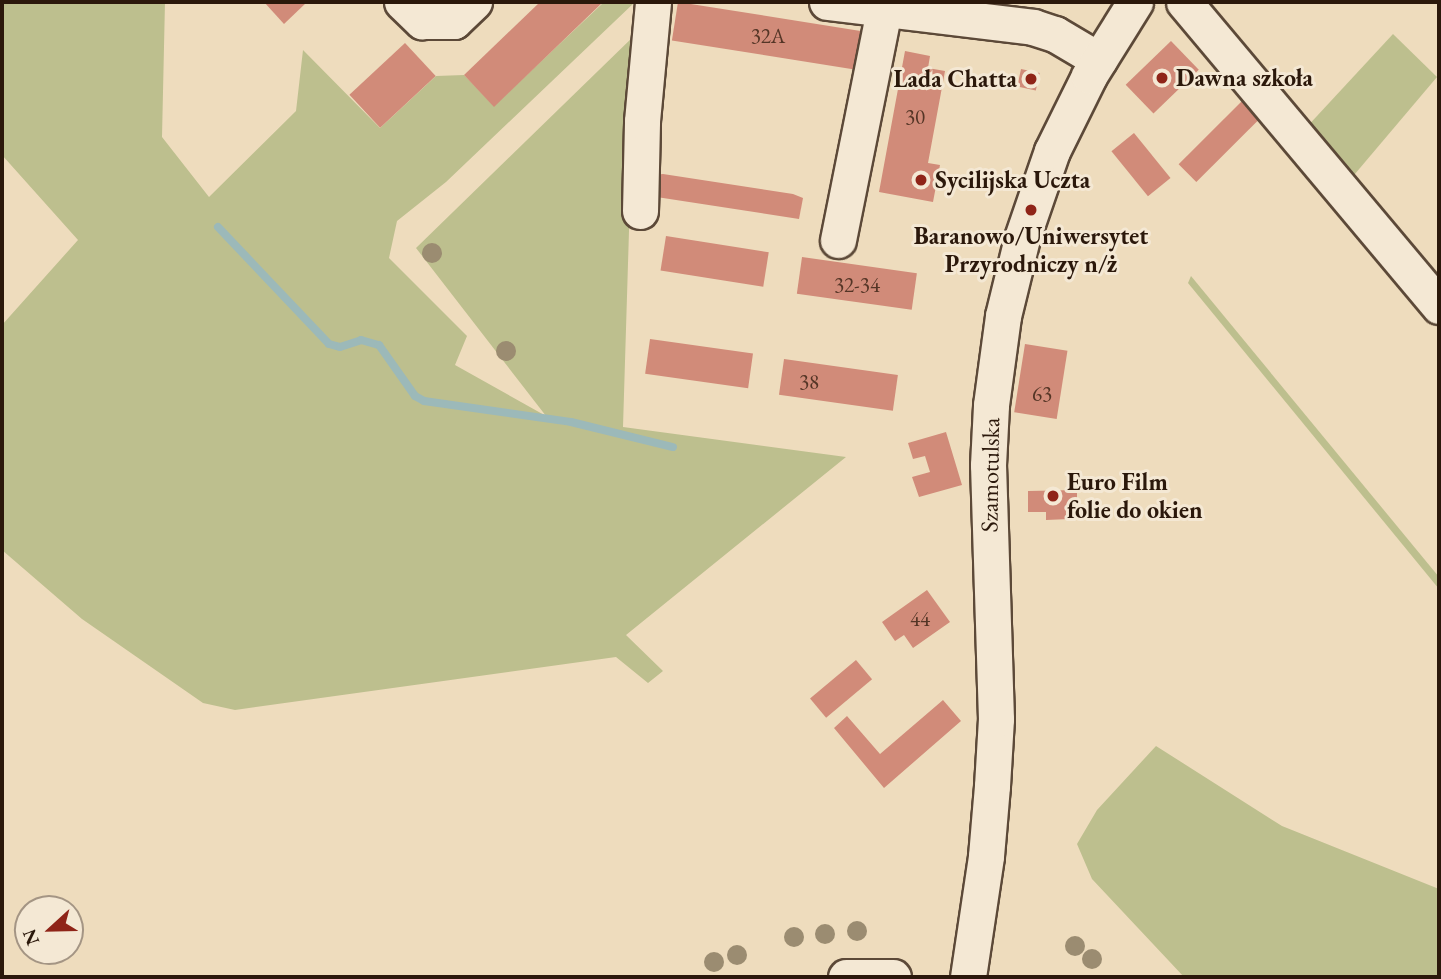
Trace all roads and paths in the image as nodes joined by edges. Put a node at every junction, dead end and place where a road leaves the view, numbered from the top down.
1 (402, 2) edge
2 (474, 2) edge
3 (653, 2) edge
4 (827, 2) edge
5 (1135, 2) edge
6 (1184, 2) edge
7 (884, 9) junction
8 (1099, 60) junction
9 (640, 211) dead end
10 (838, 240) dead end
11 (1439, 306) edge
12 (846, 977) edge
13 (893, 977) edge
14 (968, 977) edge

1 - 2 street
3 - 9 street
4 - 7 street
5 - 8 street, Szamotulska
6 - 11 street
7 - 8 street
7 - 10 street
8 - 14 street, Szamotulska
12 - 13 street

